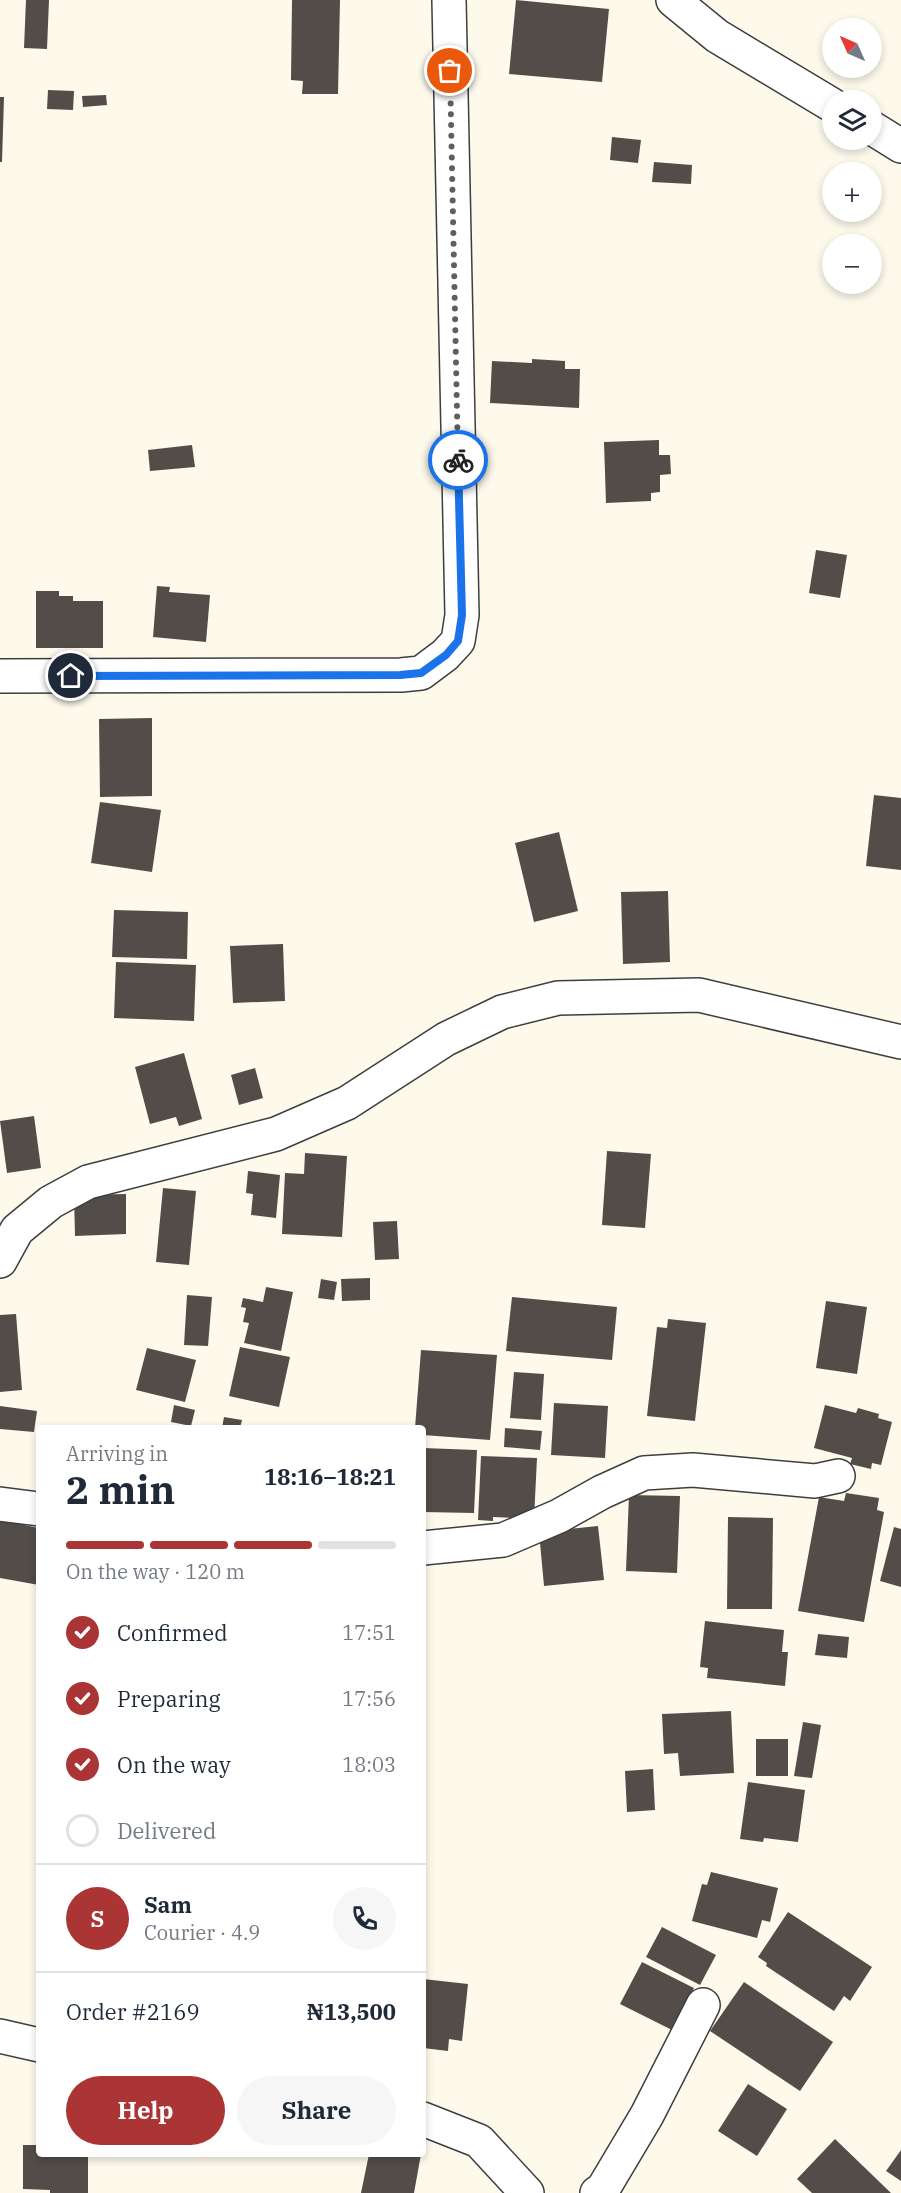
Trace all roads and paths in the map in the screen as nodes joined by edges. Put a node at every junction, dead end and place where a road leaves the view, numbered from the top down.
1 (449, 0) edge
2 (673, 0) edge
3 (822, 99) edge
4 (882, 134) edge
5 (901, 146) edge
6 (0, 676) edge
7 (901, 1042) edge
8 (0, 1261) edge
9 (838, 1476) dead end
10 (0, 1504) edge
11 (36, 1509) edge
12 (426, 1548) edge
13 (703, 2005) dead end
14 (0, 2036) edge
15 (36, 2044) edge
16 (426, 2120) edge
17 (528, 2193) edge
18 (597, 2193) edge

1 - 6 street
2 - 3 street
4 - 5 street
7 - 8 street
9 - 12 street
10 - 11 street
13 - 18 street
14 - 15 street
16 - 17 street

